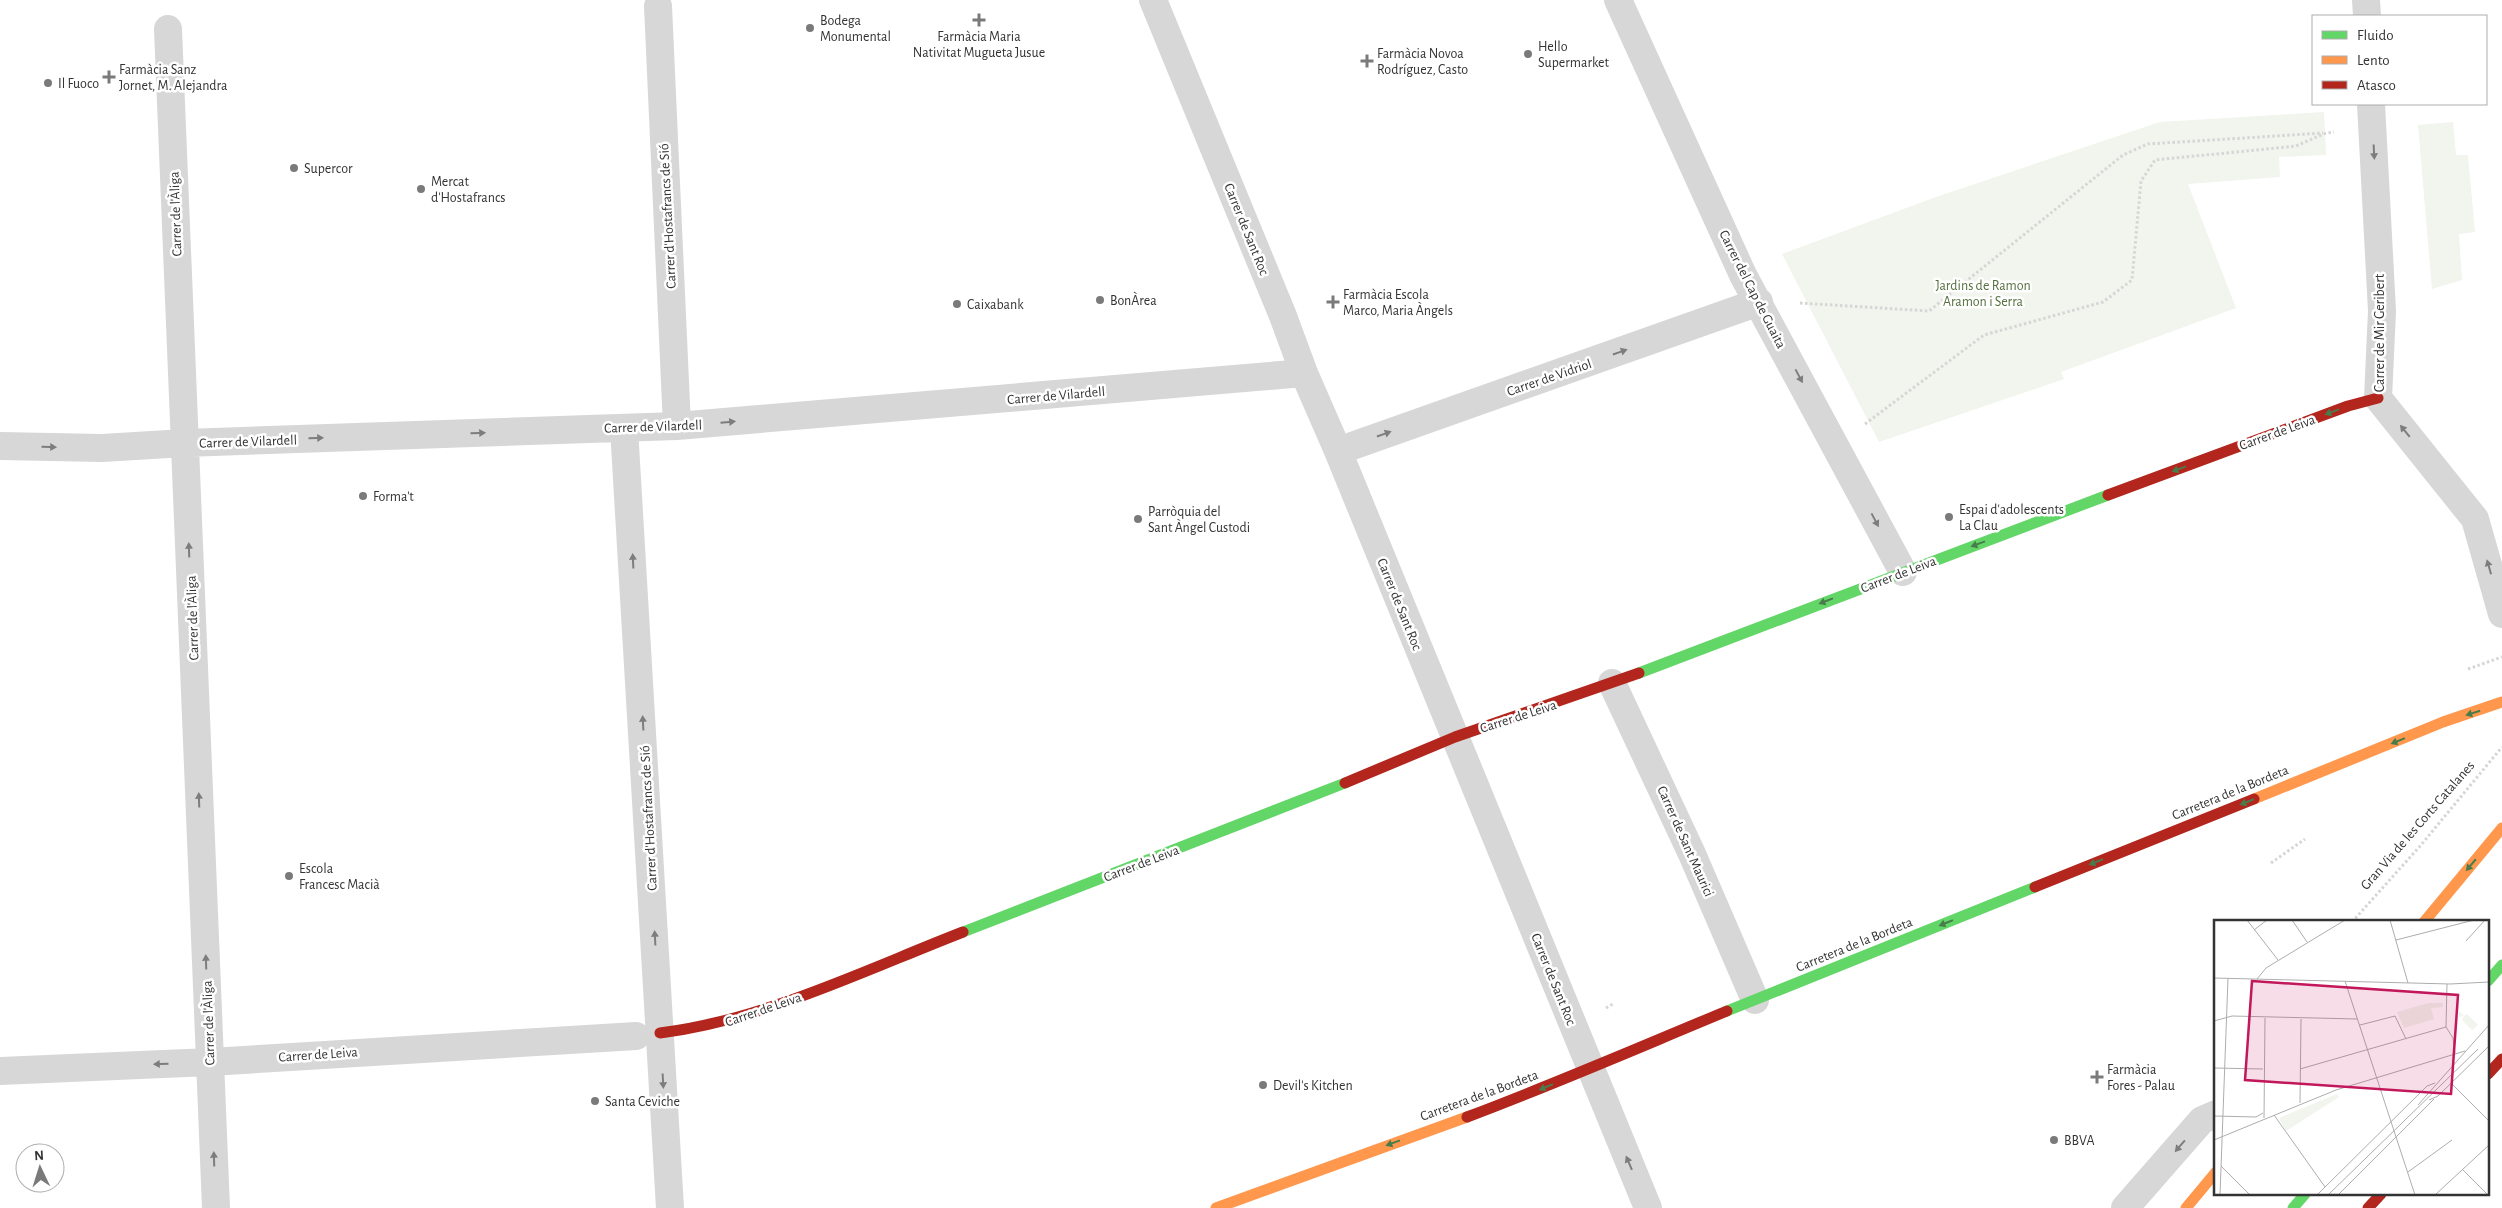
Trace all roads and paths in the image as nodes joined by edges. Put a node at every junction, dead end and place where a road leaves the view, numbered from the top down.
1 (1153, 0) edge
2 (1618, 0) edge
3 (2366, 0) edge
4 (658, 6) dead end
5 (2367, 15) edge
6 (168, 29) dead end
7 (2372, 105) edge
8 (2342, 132) dead end
9 (2326, 133) junction
10 (1759, 302) junction
11 (1304, 373) junction
12 (2378, 398) junction
13 (677, 426) junction
14 (624, 428) junction
15 (185, 443) junction
16 (0, 446) edge
17 (1837, 448) junction
18 (1338, 451) junction
19 (1903, 572) junction
20 (2502, 614) edge
21 (2502, 657) edge
22 (2468, 669) dead end
23 (1612, 683) junction
24 (2502, 702) edge
25 (1455, 737) junction
26 (2502, 747) edge
27 (2502, 828) edge
28 (2305, 839) dead end
29 (2271, 863) dead end
30 (2354, 920) edge
31 (2426, 920) edge
32 (2502, 965) edge
33 (2490, 979) edge
34 (1755, 1000) junction
35 (1613, 1004) dead end
36 (1605, 1008) dead end
37 (648, 1034) junction
38 (210, 1062) junction
39 (1590, 1067) junction
40 (0, 1071) edge
41 (2214, 1115) edge
42 (2214, 1174) edge
43 (2302, 1196) edge
44 (2379, 1196) edge
45 (216, 1208) edge
46 (670, 1208) edge
47 (1216, 1208) edge
48 (1648, 1208) edge
49 (2125, 1208) edge
50 (2186, 1208) edge
51 (2293, 1208) edge
52 (2368, 1208) edge

1 - 11 street, Carrer de Sant Roc
2 - 10 street, Carrer del Cap de Guaita
3 - 5 street
4 - 13 street, Carrer d'Hostafrancs de Sió
6 - 15 street, Carrer de l'Àliga
7 -> 12 street, Carrer de Mir Geribert
8 - 9 path
9 - 10 path
9 - 17 path
10 -> 17 street, Carrer del Cap de Guaita
18 -> 10 street, Carrer de Vidriol
13 -> 11 street, Carrer de Vilardell
11 - 18 street, Carrer de Sant Roc
12 -> 19 street, Carrer de Leiva
20 -> 12 street, Carrer de Mir Geribert
13 - 14 street, Carrer de Vilardell
15 -> 14 street, Carrer de Vilardell
37 -> 14 street, Carrer d'Hostafrancs de Sió
16 -> 15 street, Carrer de Vilardell
38 -> 15 street, Carrer de l'Àliga
17 -> 19 street, Carrer del Cap de Guaita
18 - 25 street, Carrer de Sant Roc
19 -> 23 street, Carrer de Leiva
21 - 22 path
23 - 25 street, Carrer de Leiva
23 - 34 street, Carrer de Sant Maurici
24 -> 34 street, Carretera de la Bordeta
25 - 37 street, Carrer de Leiva
25 - 39 street, Carrer de Sant Roc
26 - 30 path, Gran Via de les Corts Catalanes
27 -> 31 street
28 - 29 path
32 - 33 street
34 - 39 street, Carretera de la Bordeta
35 - 36 path
37 - 38 street, Carrer de Leiva
37 -> 46 street, Carrer d'Hostafrancs de Sió
38 -> 40 street, Carrer de Leiva
45 -> 38 street, Carrer de l'Àliga
39 -> 47 street, Carretera de la Bordeta
48 -> 39 street, Carrer de Sant Roc
41 -> 49 street
42 - 50 street
43 - 51 street
44 - 52 street

